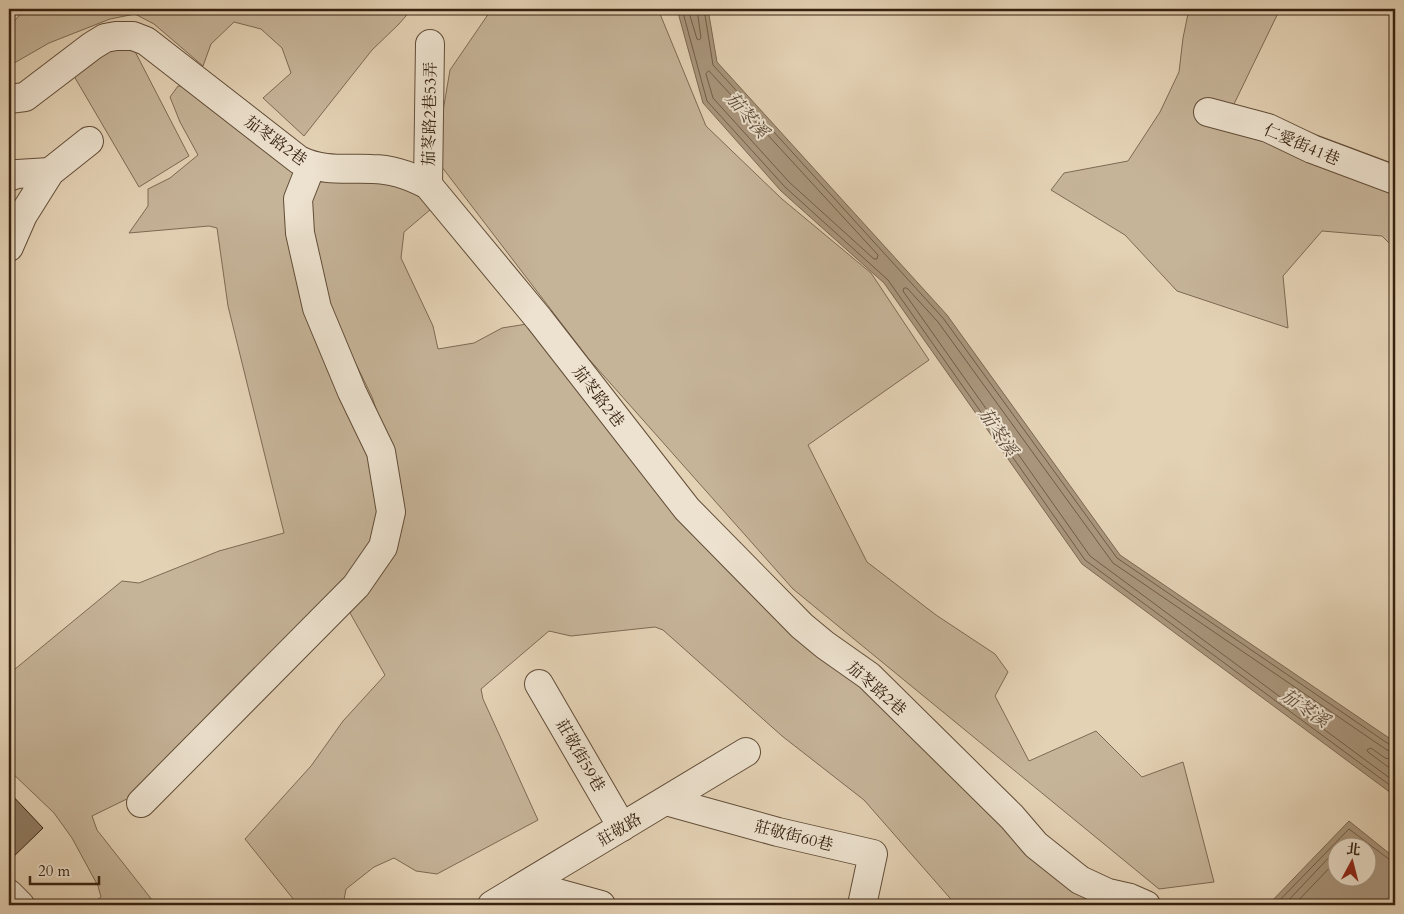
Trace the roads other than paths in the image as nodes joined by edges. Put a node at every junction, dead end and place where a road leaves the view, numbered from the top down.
1 (430, 44) dead end
2 (9, 99) edge
3 (1208, 112) dead end
4 (89, 141) dead end
5 (311, 166) junction
6 (50, 172) junction
7 (9, 177) edge
8 (1395, 180) edge
9 (428, 185) junction
10 (9, 247) edge
11 (539, 684) dead end
12 (746, 752) dead end
13 (666, 801) junction
14 (141, 803) dead end
15 (622, 827) junction
16 (528, 885) junction
17 (9, 894) edge
18 (20, 905) edge
19 (492, 905) edge
20 (601, 905) edge
21 (862, 905) edge
22 (1146, 905) edge

1 - 9 street, 茄苳路2巷53弄
2 - 5 street, 茄苳路2巷
3 - 8 street, 仁愛街41巷
4 - 6 street
5 - 9 street, 茄苳路2巷
5 - 14 street
6 - 7 street
6 - 10 street
9 - 22 street, 茄苳路2巷
11 - 15 street, 莊敬街59巷
12 - 13 street, 莊敬路
13 - 15 street, 莊敬路
13 - 21 street, 莊敬街60巷
15 - 16 street, 莊敬路
16 - 19 street, 莊敬路
16 - 20 street
17 - 18 street

